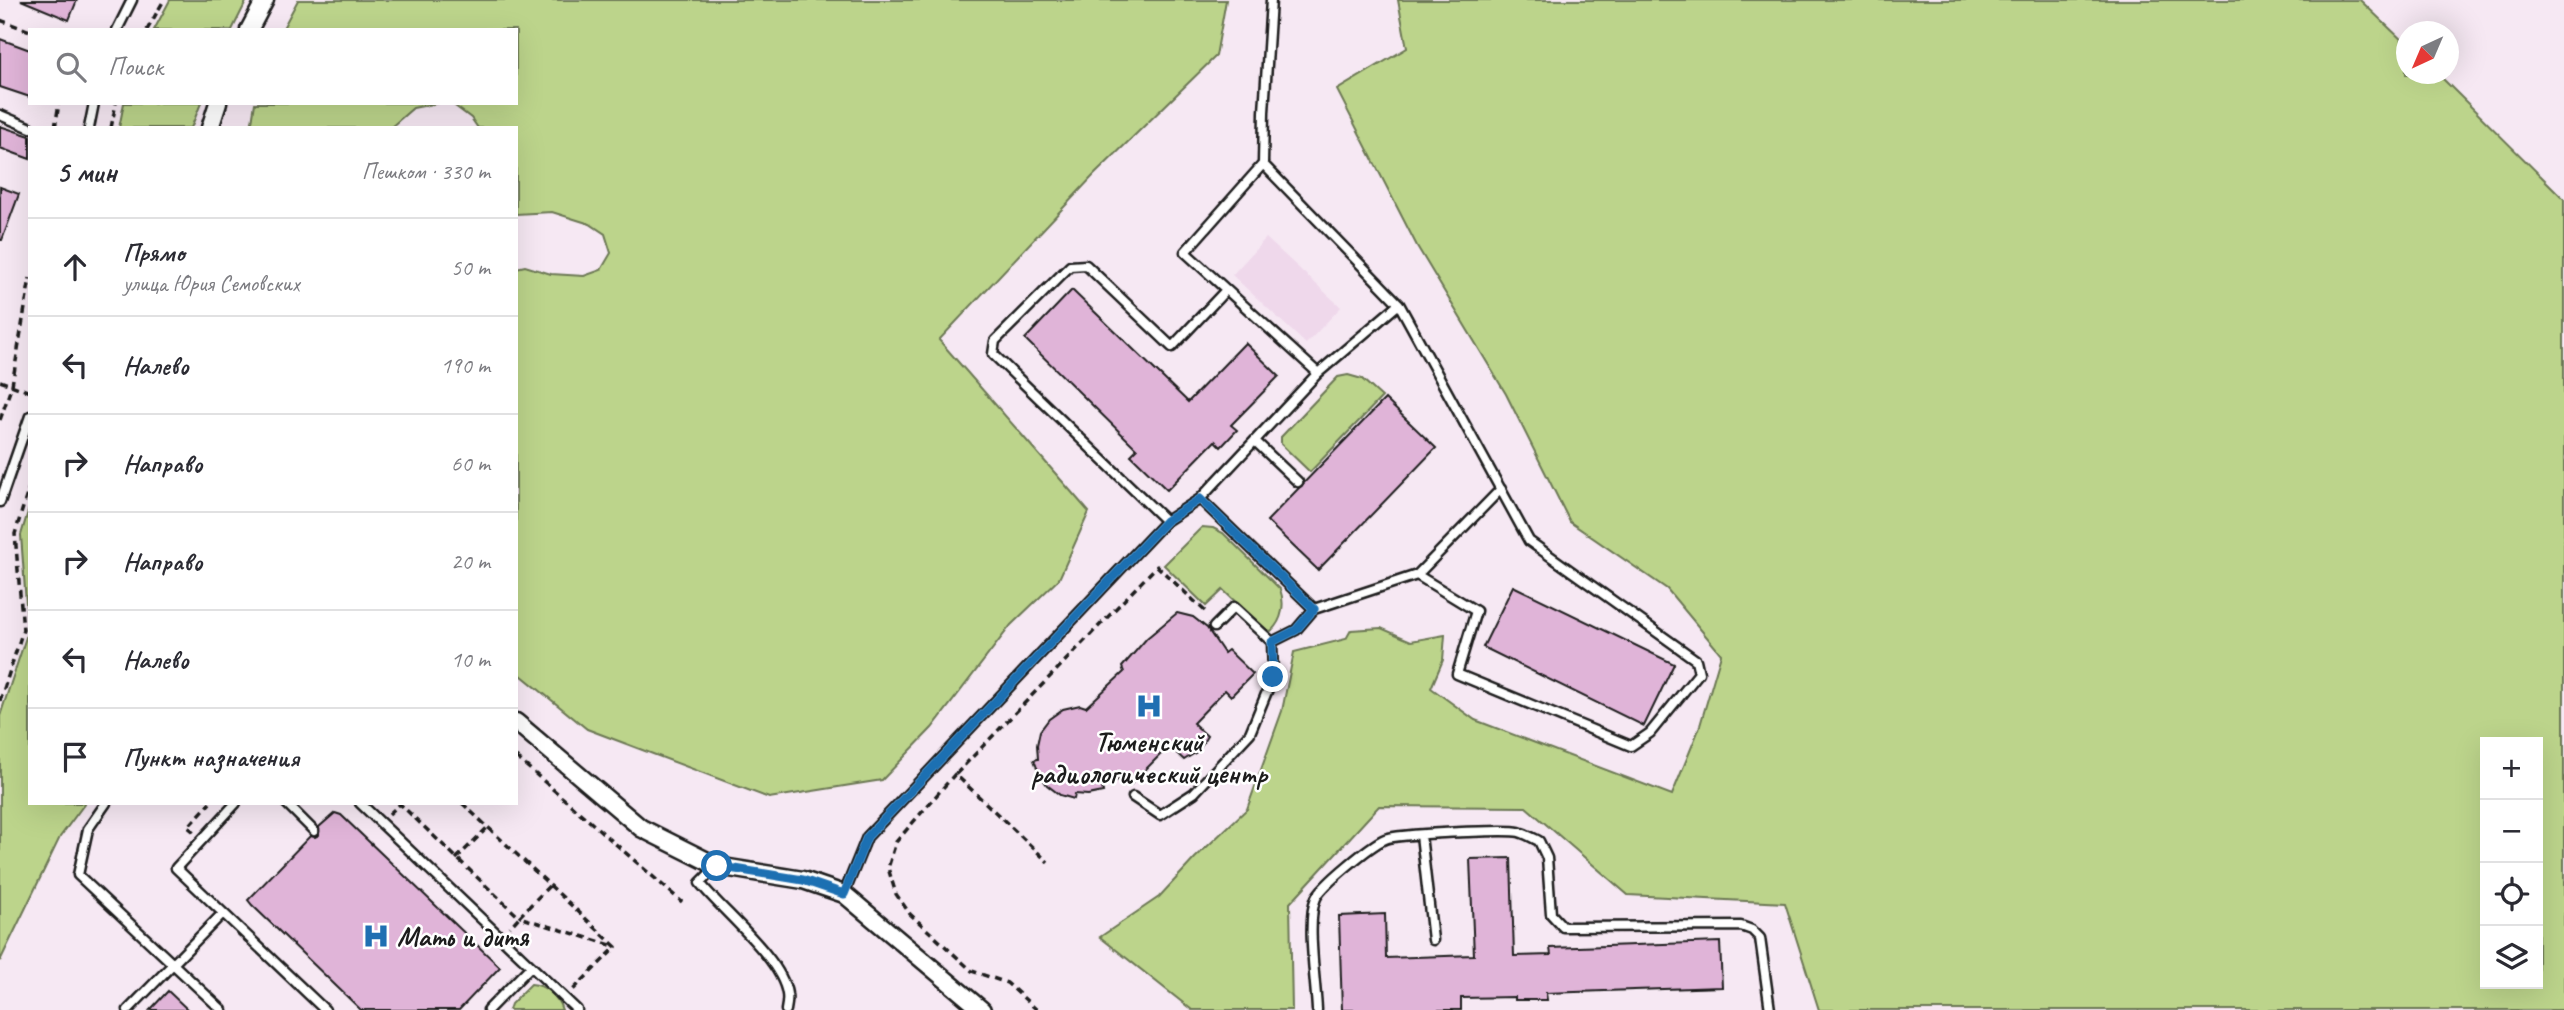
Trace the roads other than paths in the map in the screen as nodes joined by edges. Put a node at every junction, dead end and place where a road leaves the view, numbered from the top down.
1 (132, 0) edge
2 (265, 0) edge
3 (1271, 0) edge
4 (118, 28) edge
5 (250, 28) edge
6 (94, 105) edge
7 (217, 105) edge
8 (0, 115) edge
9 (89, 126) edge
10 (211, 126) edge
11 (28, 127) edge
12 (1263, 164) junction
13 (1226, 290) junction
14 (1399, 304) junction
15 (1318, 373) junction
16 (28, 422) edge
17 (1255, 441) junction
18 (1298, 482) dead end
19 (1501, 489) junction
20 (1, 496) edge
21 (1200, 499) junction
22 (1166, 521) junction
23 (1418, 575) junction
24 (1314, 609) junction
25 (1216, 625) road end
26 (1272, 642) junction
27 (518, 724) edge
28 (1133, 797) dead end
29 (105, 805) edge
30 (234, 805) edge
31 (288, 805) edge
32 (362, 805) edge
33 (314, 831) dead end
34 (1421, 835) junction
35 (717, 866) junction
36 (844, 894) junction
37 (223, 913) junction
38 (1433, 940) dead end
39 (174, 964) junction
40 (531, 966) junction
41 (128, 1010) edge
42 (222, 1010) edge
43 (325, 1010) edge
44 (488, 1010) edge
45 (577, 1010) edge
46 (786, 1010) edge
47 (982, 1010) edge
48 (1317, 1010) edge
49 (1770, 1010) edge

1 - 4 lane
2 - 5 street
3 - 12 lane
6 - 9 lane
7 - 10 street
8 - 11 lane
12 - 13 lane
12 - 14 lane
13 - 15 lane
13 - 22 lane
14 - 15 lane
14 - 19 lane
15 - 17 lane
16 - 20 lane
17 - 18 lane
17 - 21 lane
19 - 23 lane
19 - 23 lane
21 - 22 lane
21 - 24 lane
22 - 36 lane
23 - 24 lane
24 - 26 lane
25 - 26 lane
26 - 28 lane
27 - 35 street
29 - 39 lane
30 - 37 lane
31 - 33 lane
32 - 40 lane
34 - 38 lane
34 - 48 lane
34 - 49 lane
35 - 36 street
35 - 46 lane
36 - 47 street
37 - 39 lane
37 - 43 lane
39 - 41 lane
39 - 42 lane
40 - 44 lane
40 - 45 lane

